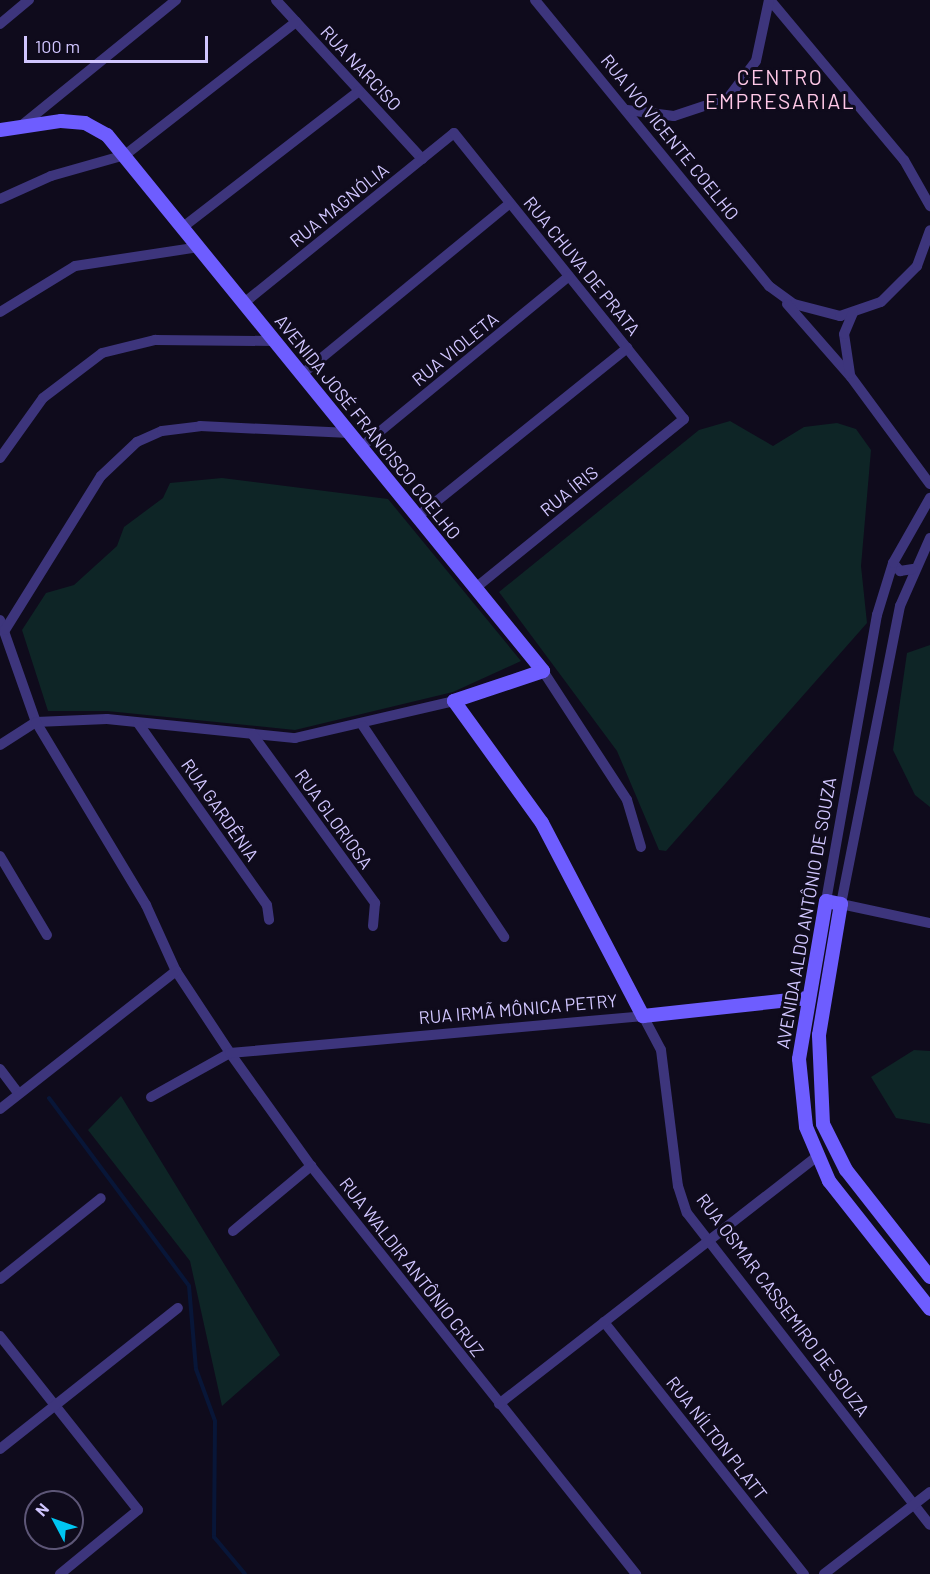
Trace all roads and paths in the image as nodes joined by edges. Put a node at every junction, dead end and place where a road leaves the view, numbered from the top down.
1 (29, 0) edge
2 (176, 0) edge
3 (276, 0) edge
4 (535, 0) edge
5 (770, 0) edge
6 (296, 22) junction
7 (0, 24) edge
8 (359, 91) junction
9 (627, 110) junction
10 (21, 126) junction
11 (0, 130) edge
12 (454, 133) joint
13 (125, 155) junction
14 (422, 159) junction
15 (0, 199) edge
16 (510, 203) junction
17 (930, 206) edge
18 (183, 227) junction
19 (930, 230) edge
20 (199, 247) junction
21 (569, 276) junction
22 (779, 295) junction
23 (244, 303) junction
24 (0, 312) edge
25 (853, 314) junction
26 (275, 341) junction
27 (627, 348) junction
28 (302, 374) junction
29 (851, 377) junction
30 (684, 419) joint
31 (350, 433) junction
32 (361, 447) junction
33 (0, 458) edge
34 (930, 484) edge
35 (930, 498) edge
36 (417, 517) junction
37 (930, 538) edge
38 (893, 563) junction
39 (913, 569) junction
40 (475, 588) junction
41 (2, 625) edge
42 (543, 671) junction
43 (454, 701) junction
44 (36, 722) junction
45 (138, 723) junction
46 (363, 726) junction
47 (253, 735) junction
48 (0, 745) edge
49 (641, 847) dead end
50 (0, 856) edge
51 (826, 901) junction
52 (841, 904) junction
53 (269, 920) dead end
54 (930, 922) edge
55 (373, 926) dead end
56 (47, 935) dead end
57 (504, 938) dead end
58 (176, 971) junction
59 (808, 998) junction
60 (643, 1016) junction
61 (230, 1053) junction
62 (0, 1070) edge
63 (19, 1094) junction
64 (151, 1097) dead end
65 (0, 1109) edge
66 (816, 1157) junction
67 (311, 1166) junction
68 (101, 1198) dead end
69 (233, 1231) dead end
70 (708, 1241) junction
71 (930, 1276) edge
72 (0, 1279) edge
73 (178, 1308) dead end
74 (930, 1308) edge
75 (604, 1322) junction
76 (0, 1336) edge
77 (499, 1404) junction
78 (55, 1405) junction
79 (0, 1449) edge
80 (930, 1492) edge
81 (914, 1504) junction
82 (930, 1526) edge
83 (60, 1574) edge
84 (636, 1574) edge
85 (804, 1574) edge
86 (824, 1574) edge

1 - 7 street
2 - 10 street
3 - 6 street, RUA NARCISO
4 - 9 street, RUA IVO VICENTE COELHO
5 - 9 street
5 - 17 street
6 - 8 street, RUA NARCISO
6 - 13 street
8 - 14 street, RUA NARCISO
8 - 18 street
9 - 22 street, RUA IVO VICENTE COELHO
10 - 11 street, AVENIDA JOSÉ FRANCISCO COELHO
10 - 13 street, AVENIDA JOSÉ FRANCISCO COELHO
12 - 14 street, RUA MAGNÓLIA
12 - 16 street, RUA CHUVA DE PRATA
13 - 15 street
13 - 18 street, AVENIDA JOSÉ FRANCISCO COELHO
14 - 23 street, RUA MAGNÓLIA
16 - 21 street, RUA CHUVA DE PRATA
16 - 28 street
18 - 20 street, AVENIDA JOSÉ FRANCISCO COELHO
19 - 25 street, RUA IVO VICENTE COELHO
20 - 23 street, AVENIDA JOSÉ FRANCISCO COELHO
20 - 24 street
21 - 27 street, RUA CHUVA DE PRATA
21 - 32 street, RUA VIOLETA
22 - 25 street, RUA IVO VICENTE COELHO
22 - 29 street, RUA IVO VICENTE COELHO
23 - 26 street, AVENIDA JOSÉ FRANCISCO COELHO
25 - 29 street, RUA IVO VICENTE COELHO
26 - 28 street, AVENIDA JOSÉ FRANCISCO COELHO
26 - 33 street
27 - 30 street, RUA CHUVA DE PRATA
27 - 36 street
28 - 31 street, AVENIDA JOSÉ FRANCISCO COELHO
29 - 34 street, RUA IVO VICENTE COELHO
30 - 40 street, RUA ÍRIS
31 - 32 street, AVENIDA JOSÉ FRANCISCO COELHO
31 - 41 street
32 - 36 street, AVENIDA JOSÉ FRANCISCO COELHO
35 - 38 street, AVENIDA ALDO ANTÔNIO DE SOUZA
36 - 40 street, AVENIDA JOSÉ FRANCISCO COELHO
37 - 39 street, AVENIDA ALDO ANTÔNIO DE SOUZA
38 - 39 street
38 - 51 street, AVENIDA ALDO ANTÔNIO DE SOUZA
39 - 52 street, AVENIDA ALDO ANTÔNIO DE SOUZA
40 - 42 street, AVENIDA JOSÉ FRANCISCO COELHO
41 - 44 street, RUA WALDIR ANTÔNIO CRUZ
42 - 43 street
42 - 49 street, AVENIDA JOSÉ FRANCISCO COELHO
43 - 46 street
43 - 60 street, RUA OSMAR CASSEMIRO DE SOUZA
44 - 45 street
44 - 48 street
44 - 58 street, RUA WALDIR ANTÔNIO CRUZ
45 - 47 street
45 - 53 street, RUA GARDÊNIA
46 - 47 street
46 - 57 street
47 - 55 street, RUA GLORIOSA
50 - 56 street
51 - 52 street
51 - 59 street, AVENIDA ALDO ANTÔNIO DE SOUZA
52 - 54 street
52 - 71 street, AVENIDA ALDO ANTÔNIO DE SOUZA
58 - 61 street, RUA WALDIR ANTÔNIO CRUZ
58 - 63 street
59 - 60 street, RUA IRMÃ MÔNICA PETRY
59 - 66 street, AVENIDA ALDO ANTÔNIO DE SOUZA
60 - 61 street, RUA IRMÃ MÔNICA PETRY
60 - 70 street, RUA OSMAR CASSEMIRO DE SOUZA
61 - 64 street
61 - 67 street, RUA WALDIR ANTÔNIO CRUZ
62 - 63 street
63 - 65 street
66 - 70 street
66 - 74 street, AVENIDA ALDO ANTÔNIO DE SOUZA
67 - 69 street
67 - 77 street, RUA WALDIR ANTÔNIO CRUZ
68 - 72 street
70 - 75 street
70 - 81 street, RUA OSMAR CASSEMIRO DE SOUZA
73 - 78 street
75 - 77 street
75 - 85 street, RUA NÍLTON PLATT
76 - 78 street
77 - 84 street, RUA WALDIR ANTÔNIO CRUZ
78 - 79 street
78 - 83 street
80 - 81 street
81 - 82 street, RUA OSMAR CASSEMIRO DE SOUZA
81 - 86 street

